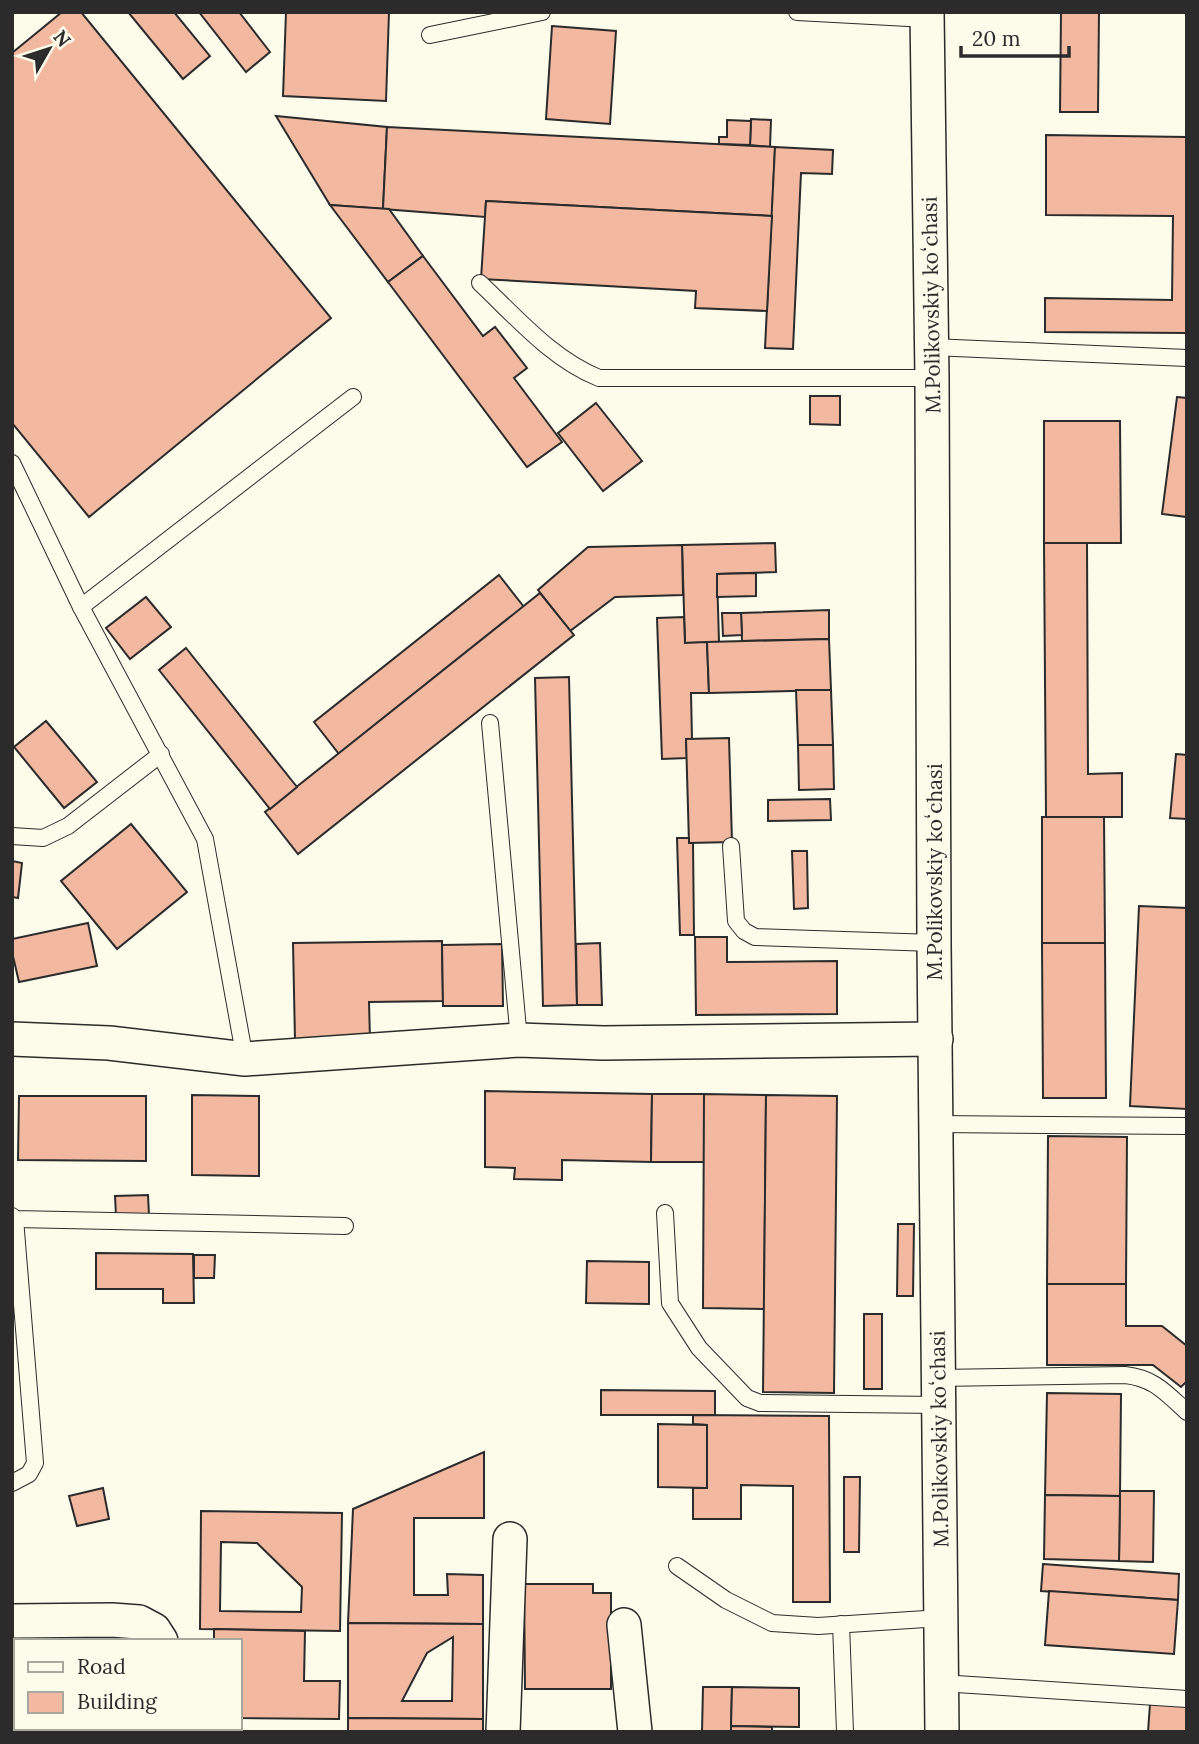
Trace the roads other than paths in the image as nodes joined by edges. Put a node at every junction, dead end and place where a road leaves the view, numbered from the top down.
1 (542, 12) edge
2 (797, 12) edge
3 (927, 16) edge
4 (430, 35) dead end
5 (480, 283) dead end
6 (1187, 358) edge
7 (932, 363) junction
8 (353, 397) dead end
9 (12, 463) edge
10 (81, 607) junction
11 (490, 723) dead end
12 (161, 754) junction
13 (12, 836) edge
14 (731, 846) dead end
15 (934, 943) junction
16 (12, 1039) edge
17 (936, 1039) junction
18 (519, 1040) junction
19 (245, 1059) junction
20 (937, 1124) junction
21 (1187, 1126) edge
22 (665, 1213) dead end
23 (14, 1217) edge
24 (345, 1226) dead end
25 (938, 1391) junction
26 (1187, 1412) edge
27 (12, 1483) edge
28 (510, 1539) dead end
29 (677, 1566) dead end
30 (941, 1618) junction
31 (12, 1621) edge
32 (841, 1624) junction
33 (624, 1625) dead end
34 (160, 1639) edge
35 (941, 1683) junction
36 (1187, 1699) edge
37 (503, 1732) edge
38 (635, 1732) edge
39 (845, 1732) edge
40 (942, 1732) edge

1 - 4 lane
2 - 3 lane
3 - 7 street, M.Polikovskiy koʻchasi
5 - 7 lane
6 - 7 lane
7 - 15 street, M.Polikovskiy koʻchasi
8 - 10 lane
9 - 10 lane
10 - 12 lane
11 - 18 lane
12 - 13 lane
12 - 19 lane
14 - 15 lane
15 - 17 street, M.Polikovskiy koʻchasi
16 - 19 street
17 - 18 street
17 - 20 street, M.Polikovskiy koʻchasi
18 - 19 street
20 - 21 lane
20 - 25 street, M.Polikovskiy koʻchasi
22 - 25 lane
23 - 24 lane
23 - 27 lane
25 - 26 lane
25 - 30 street, M.Polikovskiy koʻchasi
28 - 37 street
29 - 32 lane
30 - 32 lane
30 - 35 street, M.Polikovskiy koʻchasi
31 - 34 street
32 - 39 lane
33 - 38 street
35 - 36 lane
35 - 40 street, M.Polikovskiy koʻchasi

